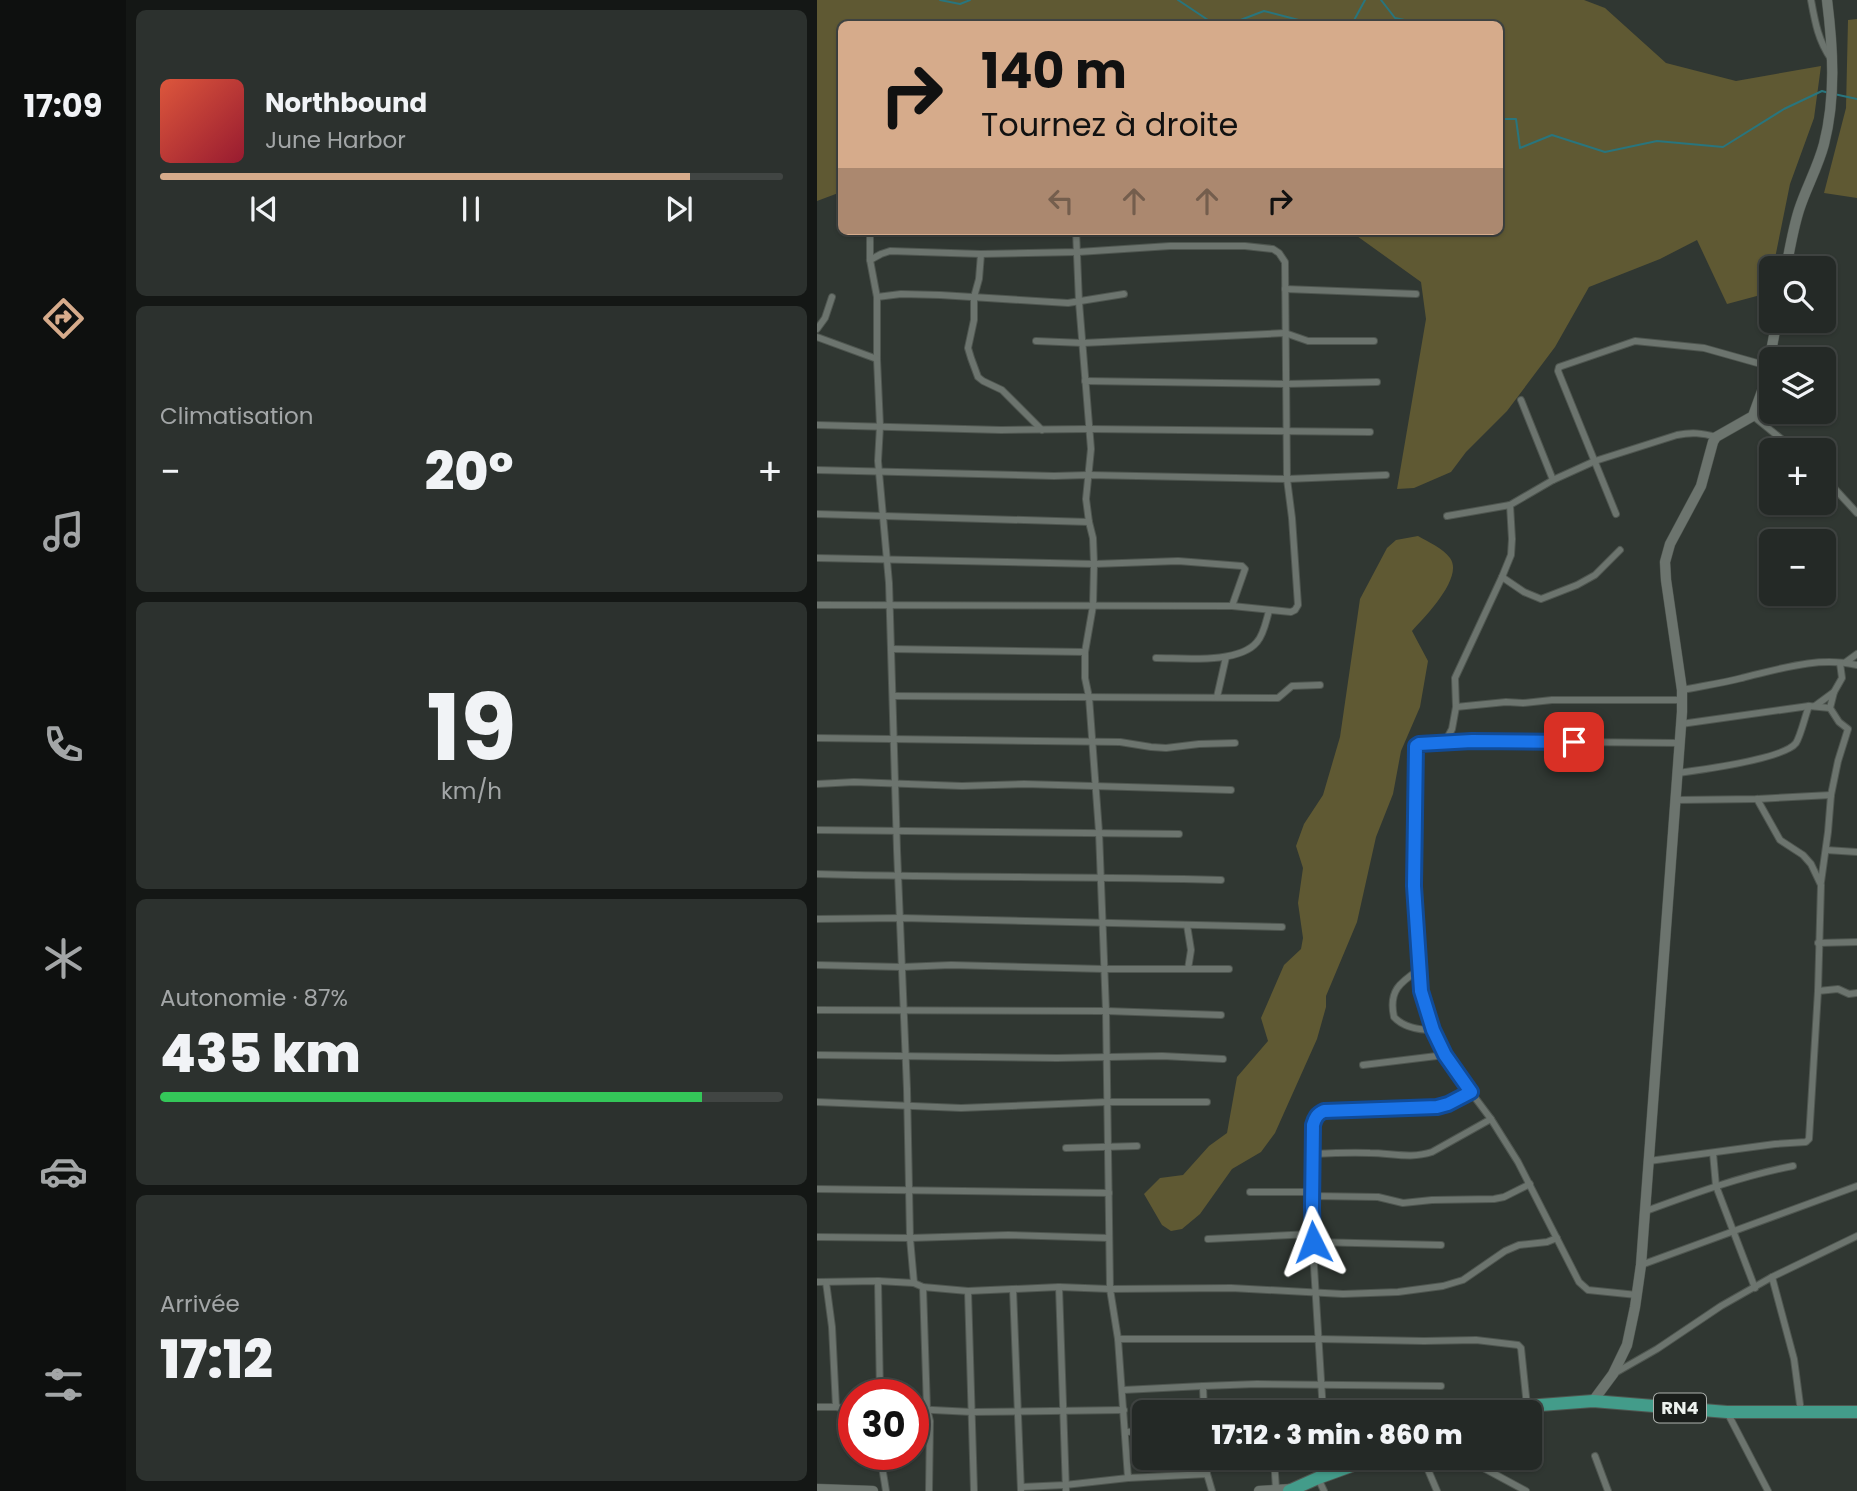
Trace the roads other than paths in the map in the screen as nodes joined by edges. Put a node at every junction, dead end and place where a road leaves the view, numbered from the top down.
1 (1811, 0) edge
2 (1827, 0) edge
3 (1832, 65) junction
4 (870, 235) edge
5 (1076, 235) edge
6 (1078, 252) junction
7 (981, 254) junction
8 (1789, 256) edge
9 (870, 260) junction
10 (1285, 289) junction
11 (1124, 294) dead end
12 (1416, 295) dead end
13 (832, 297) dead end
14 (877, 297) junction
15 (974, 297) junction
16 (1079, 302) junction
17 (817, 329) edge
18 (1285, 333) junction
19 (817, 338) edge
20 (1036, 341) dead end
21 (1374, 341) dead end
22 (1083, 343) junction
23 (877, 359) junction
24 (1759, 363) edge
25 (1085, 381) junction
26 (1377, 382) dead end
27 (1285, 384) junction
28 (1521, 400) dead end
29 (1759, 401) edge
30 (1753, 416) junction
31 (817, 425) edge
32 (880, 426) junction
33 (1089, 429) junction
34 (1042, 430) junction
35 (1285, 432) junction
36 (1370, 432) dead end
37 (1716, 437) junction
38 (1780, 438) edge
39 (1595, 461) junction
40 (817, 470) edge
41 (879, 471) junction
42 (1088, 475) junction
43 (1386, 475) dead end
44 (1287, 479) junction
45 (1553, 480) junction
46 (1836, 490) edge
47 (1510, 505) junction
48 (1857, 513) edge
49 (817, 514) edge
50 (1616, 514) dead end
51 (882, 515) junction
52 (1447, 516) dead end
53 (1089, 522) junction
54 (1620, 550) dead end
55 (817, 558) edge
56 (888, 559) junction
57 (1094, 564) junction
58 (1502, 578) junction
59 (817, 604) edge
60 (890, 604) junction
61 (1093, 606) junction
62 (1232, 607) junction
63 (1269, 611) junction
64 (891, 649) junction
65 (1085, 652) junction
66 (1857, 653) edge
67 (1226, 657) junction
68 (1156, 658) dead end
69 (1843, 663) junction
70 (1857, 665) edge
71 (1320, 685) dead end
72 (1834, 692) junction
73 (1682, 695) junction
74 (893, 696) junction
75 (1089, 697) junction
76 (1217, 697) junction
77 (1812, 706) junction
78 (1456, 707) junction
79 (1830, 708) junction
80 (1681, 724) junction
81 (1848, 729) junction
82 (1857, 729) edge
83 (817, 738) edge
84 (895, 738) junction
85 (1092, 742) junction
86 (1235, 743) dead end
87 (1445, 743) junction
88 (1680, 743) junction
89 (1678, 773) junction
90 (817, 784) edge
91 (895, 784) junction
92 (1095, 787) junction
93 (1231, 790) dead end
94 (1831, 795) junction
95 (1757, 799) junction
96 (1676, 800) junction
97 (817, 830) edge
98 (896, 830) junction
99 (1099, 832) junction
100 (1179, 834) dead end
101 (1826, 850) junction
102 (1857, 852) edge
103 (817, 874) edge
104 (898, 876) junction
105 (1101, 877) junction
106 (1221, 880) dead end
107 (1821, 885) junction
108 (901, 918) junction
109 (817, 919) edge
110 (1102, 923) junction
111 (1187, 925) junction
112 (1282, 927) dead end
113 (1857, 942) edge
114 (1818, 943) junction
115 (817, 965) edge
116 (902, 967) junction
117 (1104, 969) junction
118 (1188, 969) junction
119 (1229, 969) dead end
120 (1421, 969) junction
121 (1818, 991) junction
122 (1857, 993) edge
123 (817, 1010) edge
124 (904, 1010) junction
125 (1106, 1012) junction
126 (1221, 1015) dead end
127 (1433, 1030) junction
128 (817, 1055) edge
129 (906, 1055) junction
130 (1445, 1055) junction
131 (1106, 1056) junction
132 (1223, 1059) dead end
133 (1363, 1065) dead end
134 (1471, 1092) junction
135 (817, 1102) edge
136 (1107, 1102) junction
137 (1207, 1102) dead end
138 (907, 1106) junction
139 (1491, 1119) junction
140 (1137, 1146) dead end
141 (1107, 1147) junction
142 (1066, 1148) dead end
143 (1713, 1153) junction
144 (1313, 1154) junction
145 (1649, 1161) junction
146 (1793, 1166) dead end
147 (1530, 1184) junction
148 (1716, 1186) junction
149 (1857, 1186) edge
150 (817, 1189) edge
151 (909, 1190) junction
152 (1250, 1192) dead end
153 (1109, 1193) junction
154 (1312, 1194) junction
155 (1646, 1211) junction
156 (1734, 1231) junction
157 (1857, 1236) edge
158 (817, 1237) edge
159 (910, 1238) junction
160 (1109, 1238) junction
161 (1313, 1238) junction
162 (1557, 1238) junction
163 (1208, 1239) dead end
164 (1441, 1245) dead end
165 (1641, 1265) junction
166 (1772, 1277) junction
167 (878, 1281) junction
168 (817, 1282) edge
169 (826, 1282) junction
170 (914, 1283) junction
171 (923, 1287) junction
172 (1059, 1287) junction
173 (1755, 1288) junction
174 (1013, 1289) junction
175 (1110, 1289) junction
176 (968, 1291) junction
177 (1316, 1292) junction
178 (1637, 1295) junction
179 (1118, 1339) junction
180 (1318, 1339) junction
181 (1613, 1374) junction
182 (880, 1379) edge
183 (926, 1379) edge
184 (1321, 1385) junction
185 (1203, 1386) junction
186 (1441, 1386) dead end
187 (1123, 1390) junction
188 (1204, 1400) edge
189 (1322, 1400) edge
190 (1526, 1400) edge
191 (1593, 1401) junction
192 (1542, 1405) edge
193 (817, 1407) edge
194 (836, 1407) joint
195 (929, 1409) edge
196 (1063, 1410) junction
197 (1124, 1410) junction
198 (972, 1412) junction
199 (1018, 1412) junction
200 (1727, 1412) junction
201 (1801, 1412) junction
202 (1857, 1412) edge
203 (929, 1417) edge
204 (1126, 1432) junction
205 (1132, 1432) edge
206 (1595, 1456) dead end
207 (883, 1470) edge
208 (1207, 1470) edge
209 (1278, 1470) edge
210 (1323, 1470) edge
211 (1339, 1470) edge
212 (1428, 1470) edge
213 (1487, 1470) edge
214 (1207, 1474) junction
215 (1322, 1476) junction
216 (1128, 1478) junction
217 (1065, 1488) edge
218 (817, 1489) edge
219 (1021, 1489) edge
220 (1286, 1490) edge
221 (870, 1491) edge
222 (886, 1491) edge
223 (929, 1491) edge
224 (974, 1491) edge
225 (1212, 1491) edge
226 (1259, 1491) edge
227 (1324, 1491) edge
228 (1437, 1491) edge
229 (1526, 1491) edge
230 (1608, 1491) edge
231 (1768, 1491) edge

1 - 3 street
2 - 3 street
3 - 8 street
4 - 9 street
5 - 6 street
6 - 7 street
6 - 10 street
6 - 16 street
7 - 9 street
7 - 15 street
9 - 14 street
10 - 12 street
10 - 18 street
11 - 16 street
13 - 17 street
14 - 15 street
14 - 23 street
15 - 16 street
15 - 34 street
16 - 22 street
18 - 21 street
18 - 22 street
18 - 27 street
19 - 23 street
20 - 22 street
22 - 25 street
23 - 32 street
24 - 39 street
25 - 27 street
25 - 33 street
26 - 27 street
27 - 35 street
28 - 45 street
29 - 30 street
30 - 37 street
30 - 38 street
31 - 32 street
32 - 34 street
32 - 41 street
33 - 34 street
33 - 35 street
33 - 42 street
35 - 36 street
35 - 44 street
37 - 39 street
37 - 73 street
39 - 45 street
39 - 50 street
40 - 41 street
41 - 42 street
41 - 51 street
42 - 44 street
42 - 53 street
43 - 44 street
44 - 63 street
45 - 47 street
46 - 48 street
47 - 52 street
47 - 58 street
49 - 51 street
51 - 53 street
51 - 56 street
53 - 57 street
54 - 58 street
55 - 56 street
56 - 57 street
56 - 60 street
57 - 61 street
57 - 62 street
58 - 78 street
59 - 60 street
60 - 61 street
60 - 64 street
61 - 62 street
61 - 65 street
62 - 63 street
63 - 67 street
64 - 65 street
64 - 74 street
65 - 75 street
66 - 69 street
67 - 68 street
67 - 76 street
69 - 70 street
69 - 72 street
69 - 73 street
71 - 76 street
72 - 77 street
72 - 79 street
73 - 78 street
73 - 80 street
74 - 75 street
74 - 84 street
75 - 76 street
75 - 85 street
77 - 79 street
77 - 80 street
77 - 89 street
78 - 87 street
79 - 81 street
80 - 88 street
81 - 82 street
81 - 94 street
83 - 84 street
84 - 85 street
84 - 91 street
85 - 86 street
85 - 92 street
87 - 88 street
87 - 120 street
88 - 89 street
89 - 96 street
90 - 91 street
91 - 92 street
91 - 98 street
92 - 93 street
92 - 99 street
94 - 95 street
94 - 101 street
95 - 96 street
95 - 107 street
96 - 145 street
97 - 98 street
98 - 99 street
98 - 104 street
99 - 100 street
99 - 105 street
101 - 102 street
101 - 107 street
103 - 104 street
104 - 105 street
104 - 108 street
105 - 106 street
105 - 110 street
107 - 114 street
108 - 109 street
108 - 110 street
108 - 116 street
110 - 111 street
110 - 117 street
111 - 112 street
111 - 118 street
113 - 114 street
114 - 121 street
115 - 116 street
116 - 117 street
116 - 124 street
117 - 118 street
117 - 125 street
118 - 119 street
120 - 127 street
120 - 127 street
121 - 122 street
121 - 143 street
123 - 124 street
124 - 125 street
124 - 129 street
125 - 126 street
125 - 131 street
127 - 130 street
128 - 129 street
129 - 131 street
129 - 138 street
130 - 133 street
130 - 134 street
131 - 132 street
131 - 136 street
134 - 139 street
134 - 144 street
135 - 138 street
136 - 137 street
136 - 138 street
136 - 141 street
138 - 151 street
139 - 144 street
139 - 147 street
140 - 141 street
141 - 142 street
141 - 153 street
143 - 145 street
143 - 148 street
144 - 154 street
145 - 155 street
146 - 148 street
147 - 154 street
147 - 162 street
148 - 155 street
148 - 156 street
149 - 156 street
150 - 151 street
151 - 153 street
151 - 159 street
152 - 154 street
153 - 160 street
154 - 161 street
155 - 165 street
156 - 165 street
156 - 173 street
157 - 166 street
158 - 159 street
159 - 160 street
159 - 170 street
160 - 175 street
161 - 163 street
161 - 164 street
161 - 177 street
162 - 177 street
162 - 178 street
165 - 178 street
166 - 173 street
166 - 201 street
167 - 169 street
167 - 170 street
167 - 182 street
168 - 169 street
169 - 194 street
170 - 171 street
171 - 176 street
171 - 183 street
172 - 174 street
172 - 175 street
172 - 196 street
173 - 181 street
174 - 176 street
174 - 199 street
175 - 177 street
175 - 179 street
176 - 198 street
177 - 180 street
178 - 181 street
179 - 180 street
179 - 187 street
180 - 184 street
180 - 190 street
181 - 191 street
184 - 185 street
184 - 186 street
184 - 189 street
185 - 187 street
185 - 188 street
187 - 197 street
191 - 192 highway, RN4
191 - 200 highway, RN4
193 - 194 street
195 - 198 street
196 - 197 street
196 - 199 street
196 - 217 street
197 - 204 street
198 - 199 street
198 - 224 street
199 - 219 street
200 - 201 highway, RN4
200 - 231 street
201 - 202 highway, RN4
203 - 223 street
204 - 205 street
204 - 216 street
206 - 230 street
207 - 222 street
208 - 214 street
209 - 220 street
210 - 215 street
211 - 215 highway
212 - 228 street
213 - 229 street
214 - 216 street
214 - 225 street
215 - 220 highway
215 - 227 street
216 - 217 street
217 - 219 street
218 - 221 street
220 - 226 street

